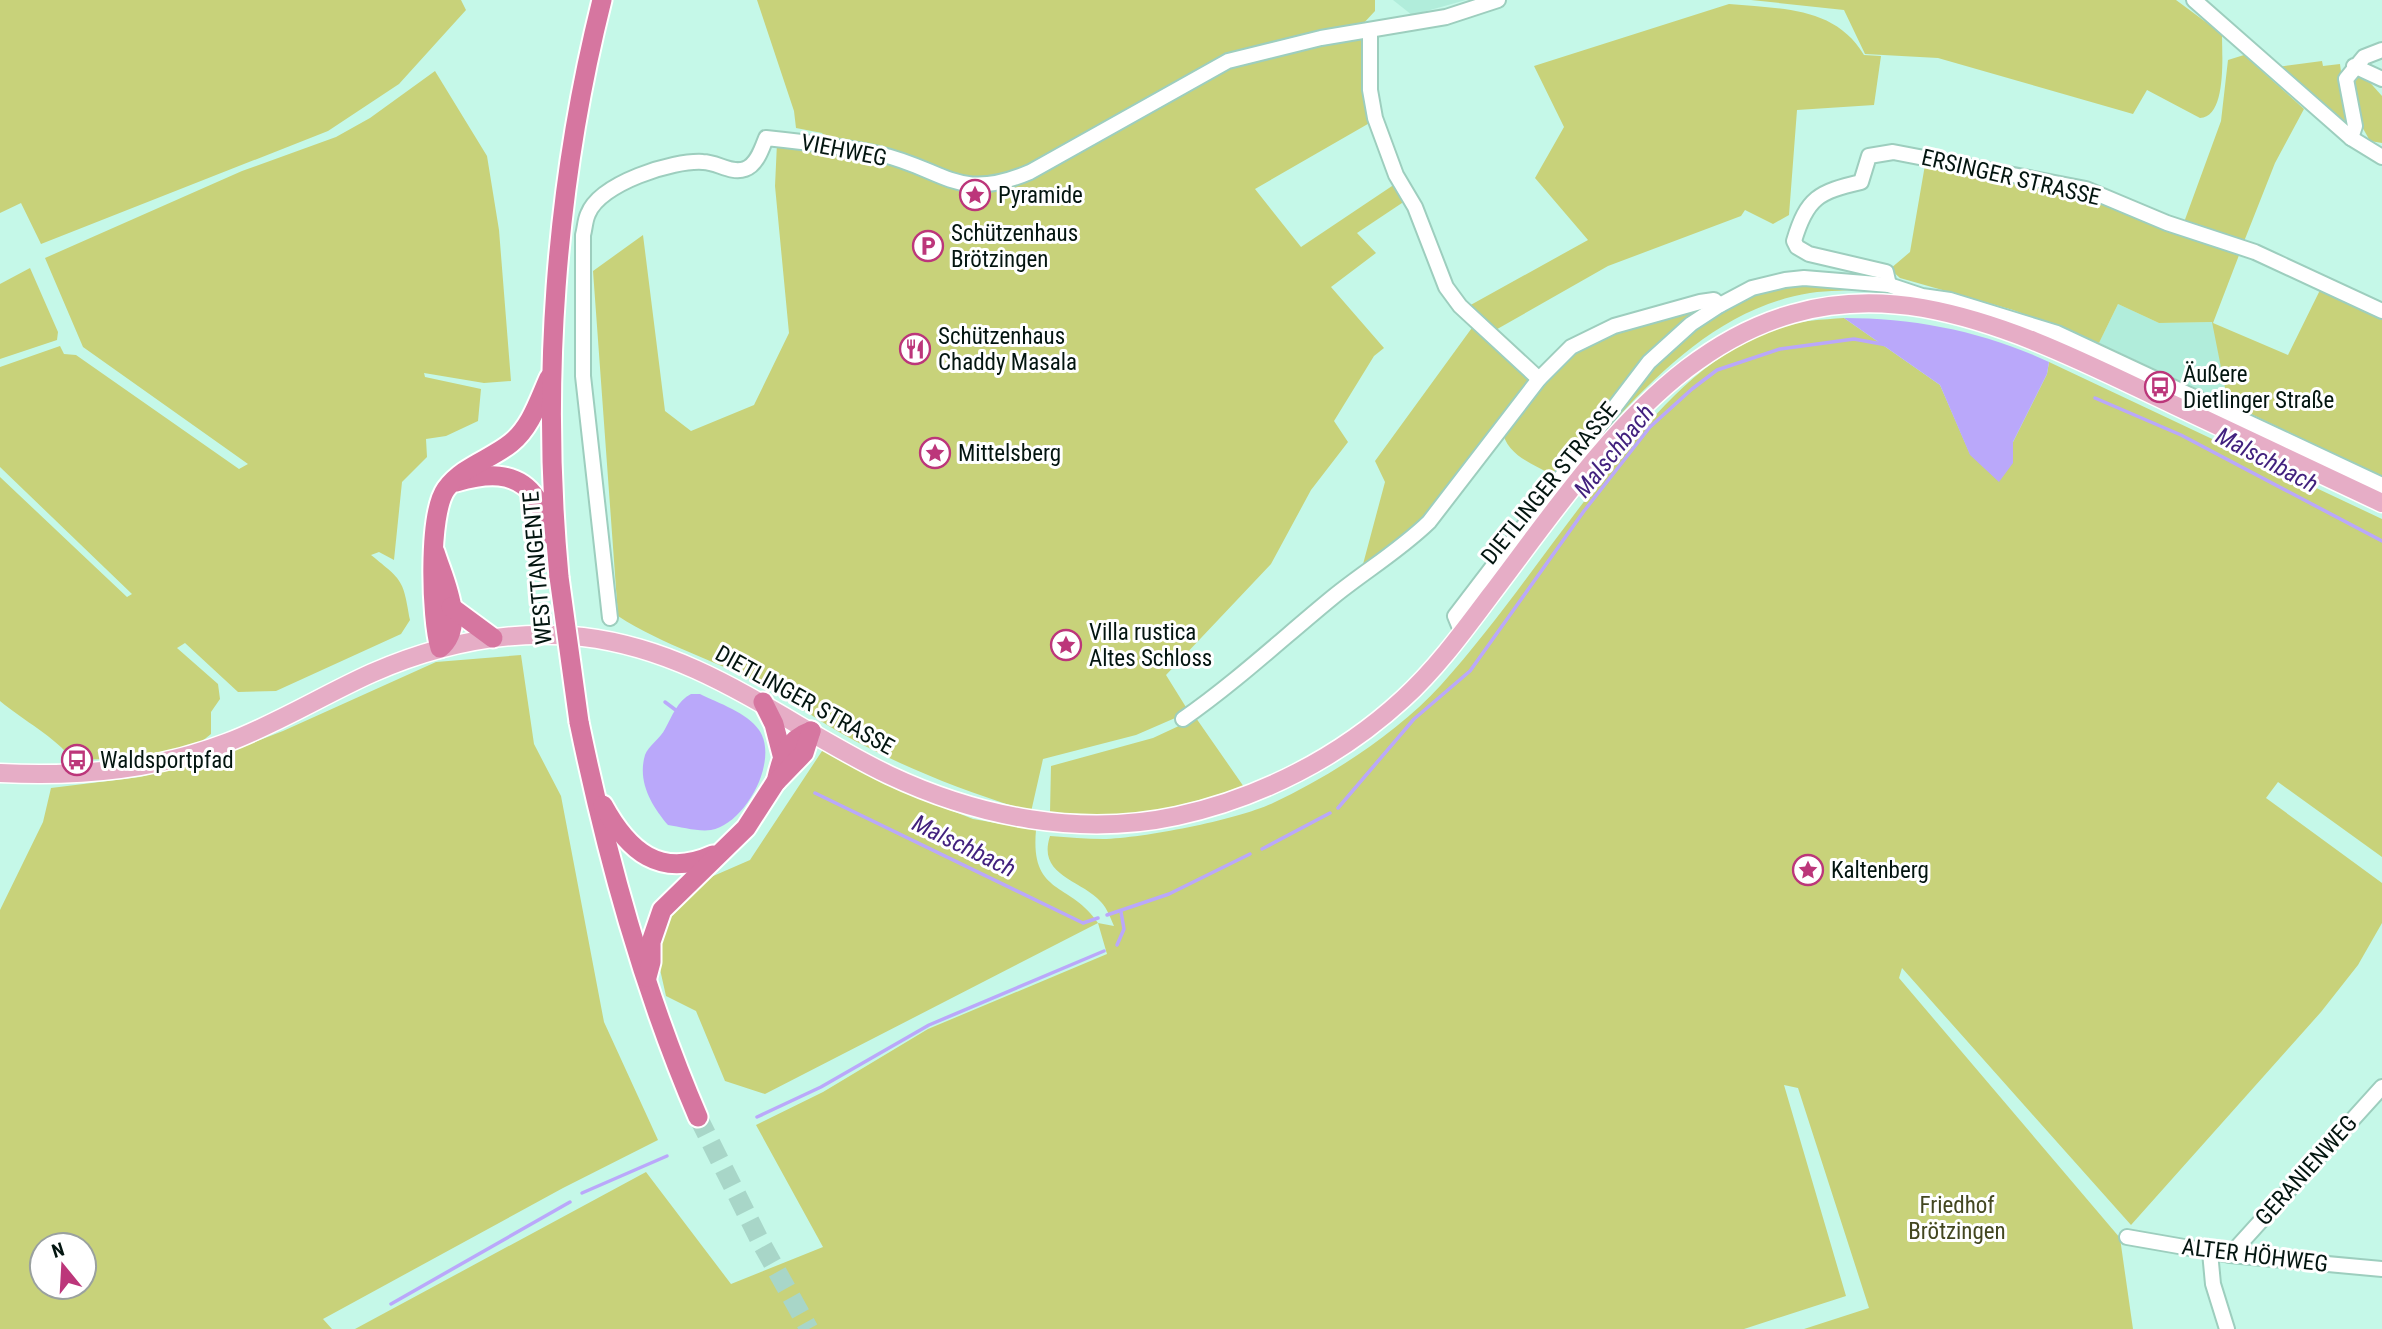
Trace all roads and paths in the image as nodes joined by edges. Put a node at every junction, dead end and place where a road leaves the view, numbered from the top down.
1 (602, 0) edge
2 (1499, 0) edge
3 (2194, 0) edge
4 (1370, 30) junction
5 (2382, 50) edge
6 (2354, 66) junction
7 (2382, 79) edge
8 (2351, 138) junction
9 (2382, 157) edge
10 (1794, 241) joint
11 (1889, 285) junction
12 (1720, 305) junction
13 (2382, 311) edge
14 (552, 371) junction
15 (1539, 379) junction
16 (452, 483) junction
17 (2382, 485) edge
18 (2382, 503) edge
19 (435, 552) junction
20 (558, 568) junction
21 (451, 607) junction
22 (610, 618) dead end
23 (1462, 633) junction
24 (493, 638) junction
25 (440, 648) junction
26 (763, 702) junction
27 (1183, 719) dead end
28 (811, 731) junction
29 (782, 755) junction
30 (0, 773) edge
31 (591, 783) junction
32 (775, 783) junction
33 (727, 849) junction
34 (646, 982) junction
35 (2382, 1087) edge
36 (698, 1117) tunnel mouth
37 (2127, 1237) dead end
38 (2210, 1252) junction
39 (2230, 1255) junction
40 (2382, 1269) edge
41 (2227, 1329) edge

1 - 14 highway, WESTTANGENTE
2 - 4 street, VIEHWEG
3 - 8 street
4 - 15 street
4 - 22 street, VIEHWEG
5 - 6 street
6 - 7 street
6 - 8 street
8 - 9 street
10 - 11 street, DIETLINGER STRASSE
10 - 13 street, ERSINGER STRASSE
11 - 12 street, DIETLINGER STRASSE
11 - 17 street, DIETLINGER STRASSE
12 - 15 street, DIETLINGER STRASSE
12 - 23 street, DIETLINGER STRASSE
14 - 16 highway
14 - 20 highway, WESTTANGENTE
15 - 27 street, DIETLINGER STRASSE
16 - 19 highway
16 - 20 highway
18 - 23 main road, DIETLINGER STRASSE
19 - 21 highway
19 - 25 highway
20 - 31 highway, WESTTANGENTE, bridge
21 - 24 highway
21 - 25 highway
23 - 28 main road, DIETLINGER STRASSE
24 - 25 main road, DIETLINGER STRASSE
24 - 26 main road, DIETLINGER STRASSE
25 - 30 main road, DIETLINGER STRASSE
26 - 28 main road, DIETLINGER STRASSE
26 - 29 highway
28 - 29 highway
28 - 32 highway
29 - 32 highway
31 - 33 highway
31 - 34 highway, WESTTANGENTE
32 - 33 highway
33 - 34 highway
34 - 36 highway, WESTTANGENTE
35 - 39 street, GERANIENWEG
37 - 38 street, ALTER HÖHWEG
38 - 39 street, ALTER HÖHWEG
38 - 41 street
39 - 40 street, ALTER HÖHWEG

